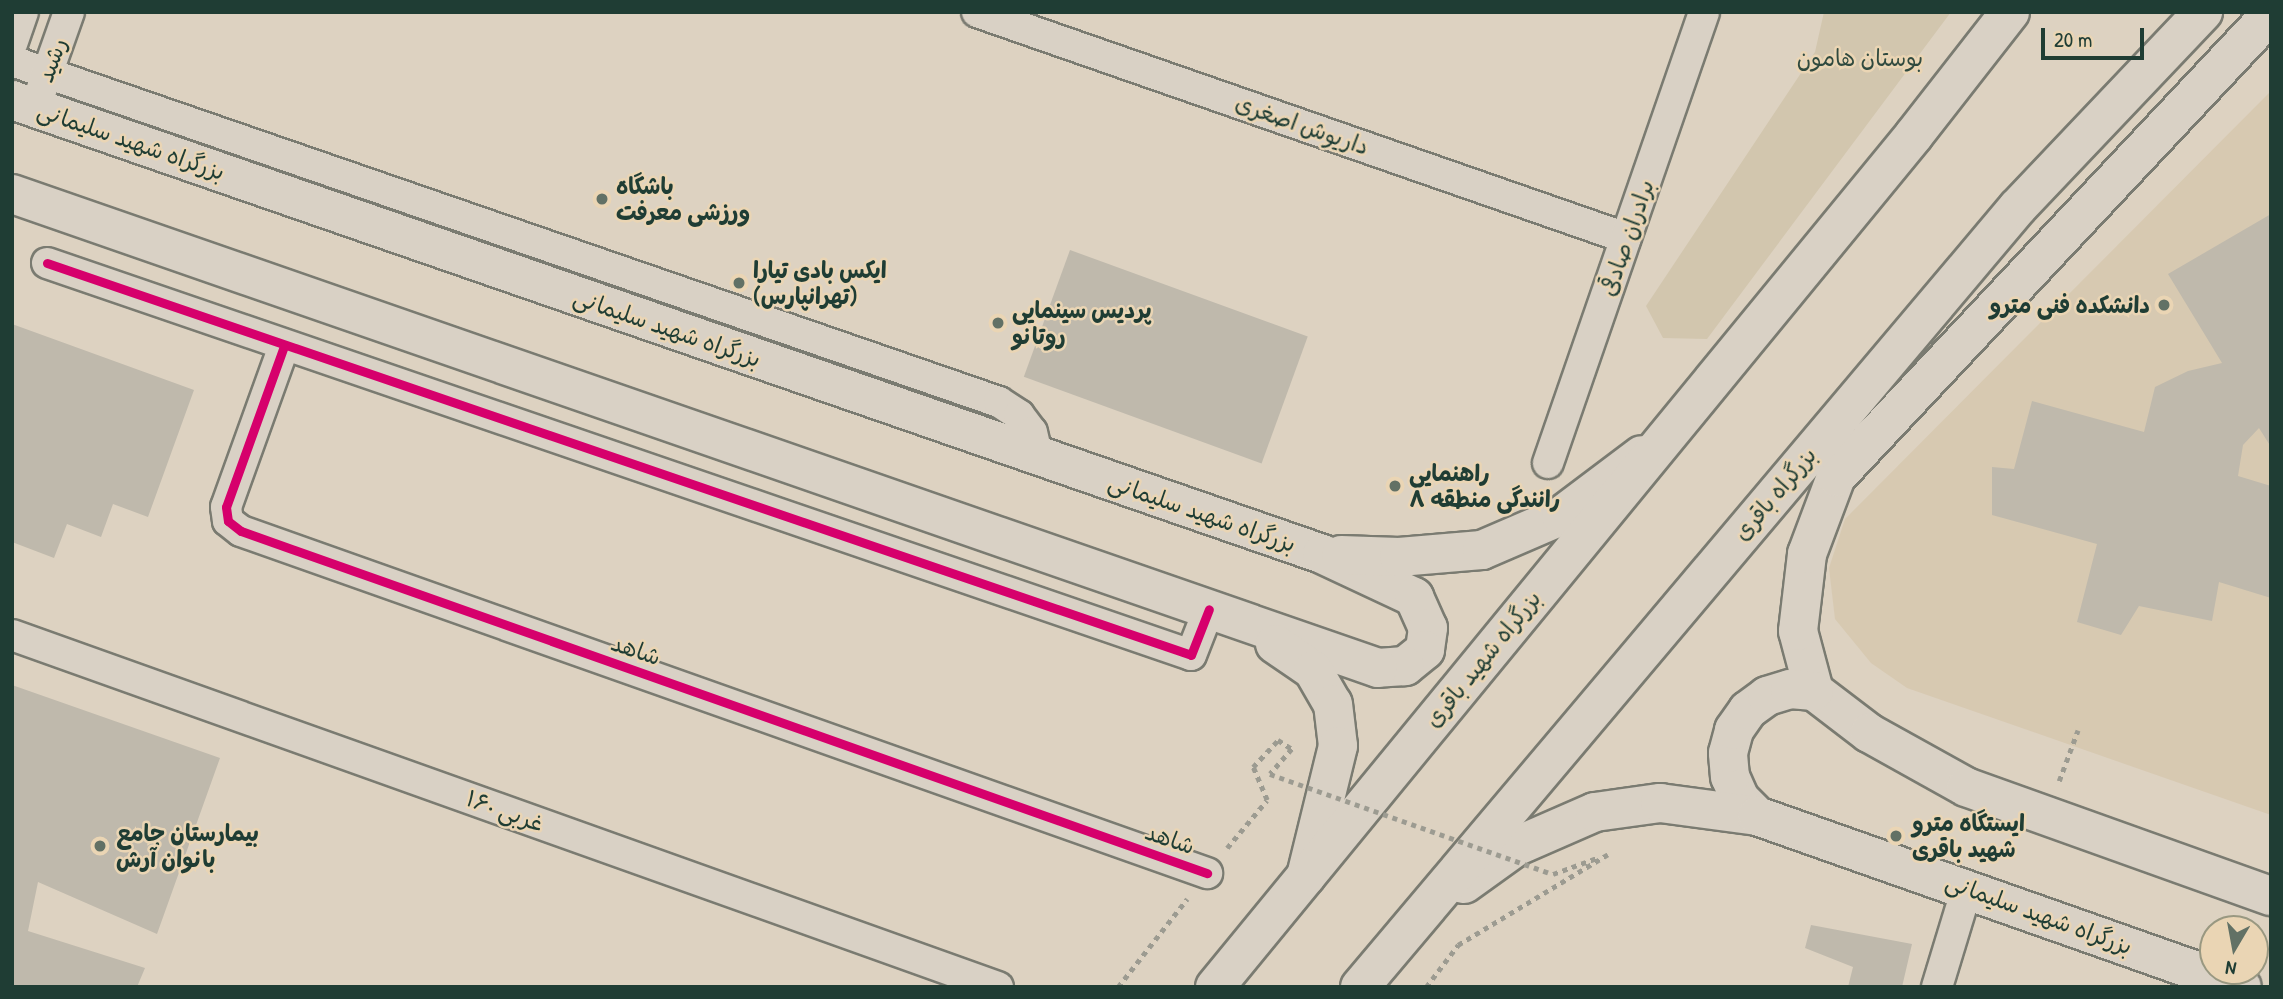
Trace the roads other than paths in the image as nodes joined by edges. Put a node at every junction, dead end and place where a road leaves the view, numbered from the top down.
1 (23, 12) edge
2 (69, 12) edge
3 (977, 12) edge
4 (1704, 12) edge
5 (2010, 12) edge
6 (2203, 12) edge
7 (2271, 14) edge
8 (12, 44) edge
9 (12, 61) edge
10 (31, 94) edge
11 (12, 194) edge
12 (1626, 238) junction
13 (47, 263) dead end
14 (284, 346) junction
15 (1660, 442) junction
16 (1548, 463) dead end
17 (1322, 554) junction
18 (1226, 614) junction
19 (12, 635) edge
20 (1814, 691) junction
21 (1757, 816) junction
22 (1207, 873) dead end
23 (1306, 876) junction
24 (1967, 888) junction
25 (2271, 896) edge
26 (1414, 920) junction
27 (998, 987) edge
28 (1215, 987) edge
29 (1360, 987) edge
30 (1937, 987) edge
31 (2242, 987) edge

1 - 8 street, رشید
2 - 10 street, رشید
3 - 12 street, داریوش اصغری
4 - 12 street, برادران صادقی
5 - 15 main road
6 - 26 main road, بزرگراه باقری
7 - 20 main road
9 - 10 street
10 - 17 main road, بزرگراه شهید سلیمانی
11 - 18 main road
12 - 16 street, برادران صادقی
13 - 14 street
14 - 18 street
14 - 22 street, شاهد
15 - 17 main road
15 - 23 main road, بزرگراه شهید باقری
17 - 18 main road
18 - 23 main road
19 - 27 street, ۱۶۰ غربی
20 - 21 main road
20 - 25 main road
21 - 24 main road, بزرگراه شهید سلیمانی
21 - 26 main road, بزرگراه شهید سلیمانی
23 - 28 main road
24 - 30 street
24 - 31 main road, بزرگراه شهید سلیمانی
26 - 29 main road, بزرگراه باقری

